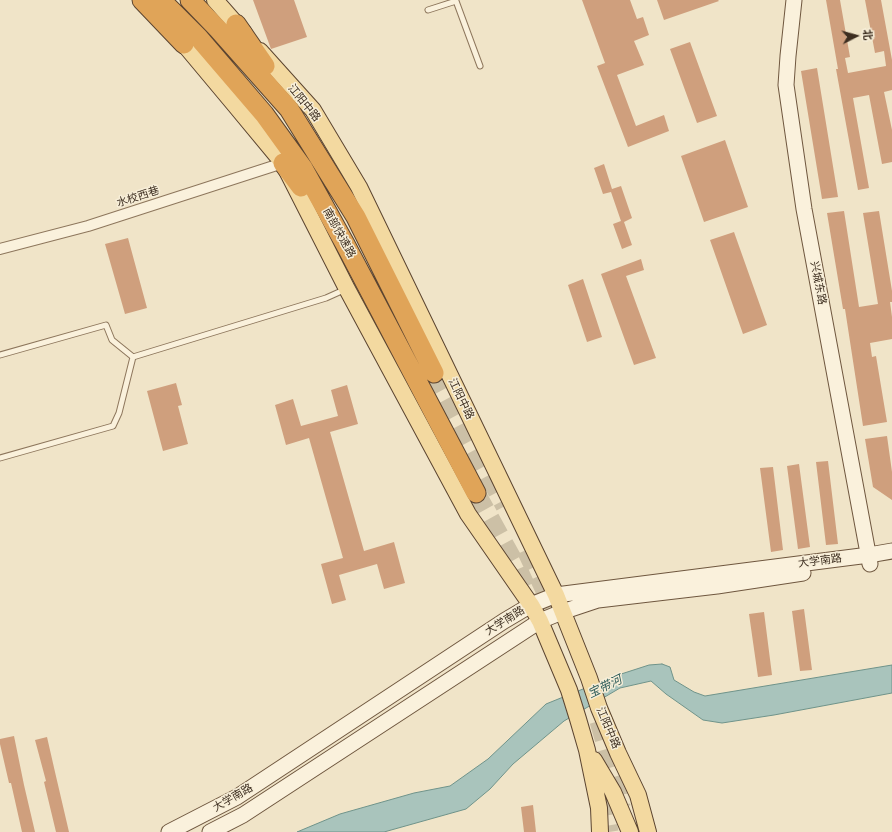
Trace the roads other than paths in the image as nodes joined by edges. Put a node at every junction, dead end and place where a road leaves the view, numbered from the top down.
1 (141, 0) edge
2 (161, 0) edge
3 (190, 0) edge
4 (215, 0) edge
5 (457, 0) edge
6 (794, 0) edge
7 (428, 10) dead end
8 (236, 24) junction
9 (184, 44) joint
10 (480, 66) dead end
11 (283, 163) junction
12 (356, 217) junction
13 (0, 249) edge
14 (347, 289) junction
15 (0, 355) edge
16 (133, 357) junction
17 (409, 364) junction
18 (434, 372) tunnel mouth
19 (0, 458) edge
20 (476, 493) tunnel mouth
21 (892, 550) edge
22 (870, 559) junction
23 (892, 560) edge
24 (556, 595) junction
25 (531, 605) junction
26 (562, 612) junction
27 (540, 621) junction
28 (587, 750) junction
29 (169, 832) edge
30 (210, 832) edge
31 (600, 832) edge
32 (630, 832) edge
33 (648, 832) edge

1 - 9 highway
2 - 17 highway, 南部快速路
3 - 12 highway, 南部快速路
4 - 8 main road, 江阳中路
5 - 7 lane
5 - 10 lane
6 - 22 street, 兴城东路
8 - 12 highway
8 - 24 main road, 江阳中路
9 - 11 main road
11 - 13 street, 水校西巷
11 - 14 main road
11 - 17 highway
12 - 18 highway, 南部快速路
14 - 16 lane
14 - 25 main road
15 - 16 lane
16 - 19 lane
17 - 20 highway, 南部快速路
21 - 22 street, 大学南路
22 - 23 street, 大学南路
22 - 24 street, 大学南路
22 - 26 street, 大学南路
24 - 25 street, 大学南路
24 - 26 main road, 江阳中路
25 - 27 main road
25 - 29 street, 大学南路
26 - 27 street, 大学南路
26 - 33 main road, 江阳中路
27 - 28 main road
27 - 30 street, 大学南路
28 - 31 main road
28 - 32 main road

